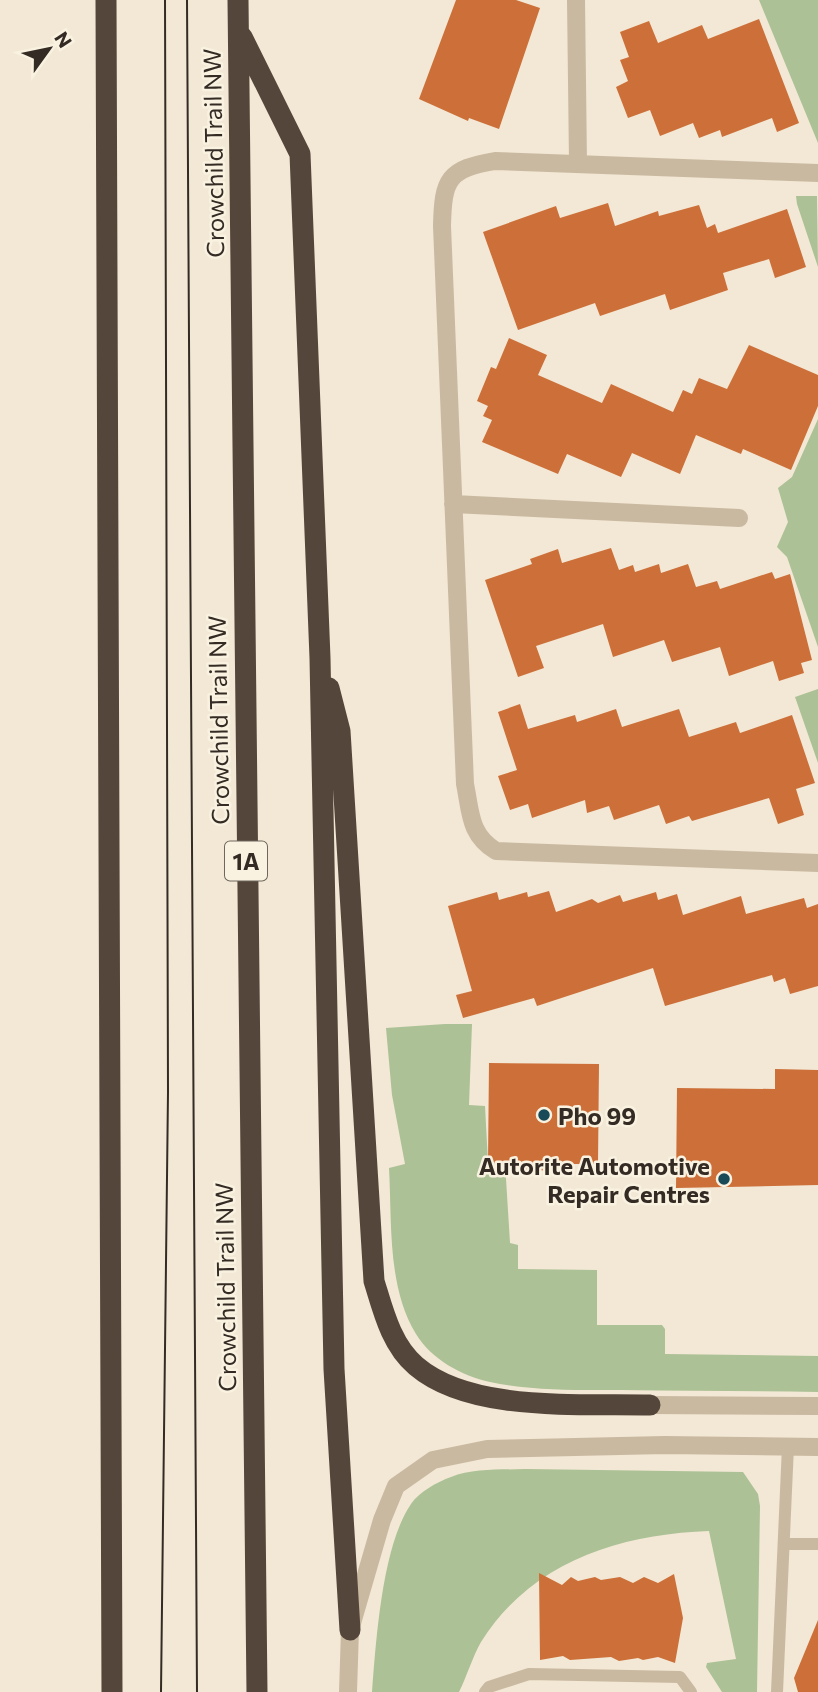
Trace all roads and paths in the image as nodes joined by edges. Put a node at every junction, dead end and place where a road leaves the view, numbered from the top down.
1 (106, 0) edge
2 (238, 0) edge
3 (576, 0) edge
4 (238, 29) junction
5 (578, 163) junction
6 (818, 173) edge
7 (453, 504) junction
8 (739, 518) dead end
9 (320, 658) junction
10 (818, 863) edge
11 (650, 1405) joint
12 (818, 1406) edge
13 (788, 1446) junction
14 (818, 1447) edge
15 (784, 1544) junction
16 (818, 1544) edge
17 (349, 1630) junction
18 (112, 1692) edge
19 (257, 1692) edge
20 (348, 1692) edge
21 (485, 1692) edge
22 (691, 1692) edge
23 (777, 1692) edge

1 - 18 highway
2 - 4 highway, Crowchild Trail NW / 1A
3 - 5 street
4 - 9 highway
4 - 19 highway, Crowchild Trail NW / 1A
5 - 6 street
5 - 7 street
7 - 8 street
7 - 10 street
9 - 11 highway
9 - 17 highway
11 - 12 street
13 - 14 street
13 - 15 lane
13 - 17 street
15 - 16 lane
15 - 23 lane
17 - 20 street
21 - 22 lane

